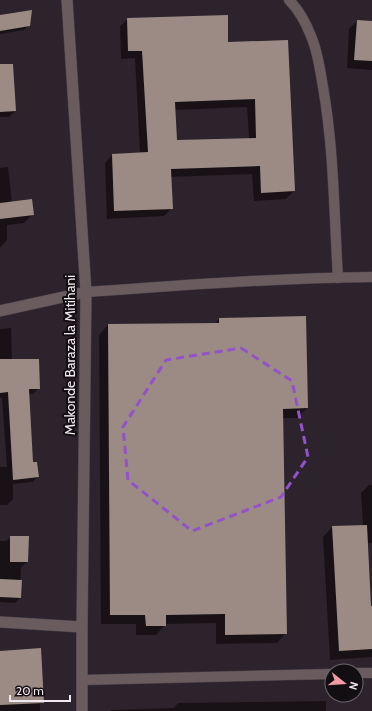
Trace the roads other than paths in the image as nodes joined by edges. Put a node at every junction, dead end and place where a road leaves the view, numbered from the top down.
1 (67, 0) edge
2 (289, 0) edge
3 (372, 277) edge
4 (338, 278) junction
5 (86, 292) junction
6 (0, 311) edge
7 (0, 622) edge
8 (82, 627) junction
9 (324, 674) edge
10 (82, 680) junction
11 (82, 711) edge

1 - 5 street, Makonde Baraza la Mitihani
2 - 4 lane
3 - 4 lane
4 - 5 lane
5 - 6 street
5 - 8 street, Makonde Baraza la Mitihani
7 - 8 street
8 - 10 street, Makonde Baraza la Mitihani
9 - 10 lane
10 - 11 street, Makonde Baraza la Mitihani

